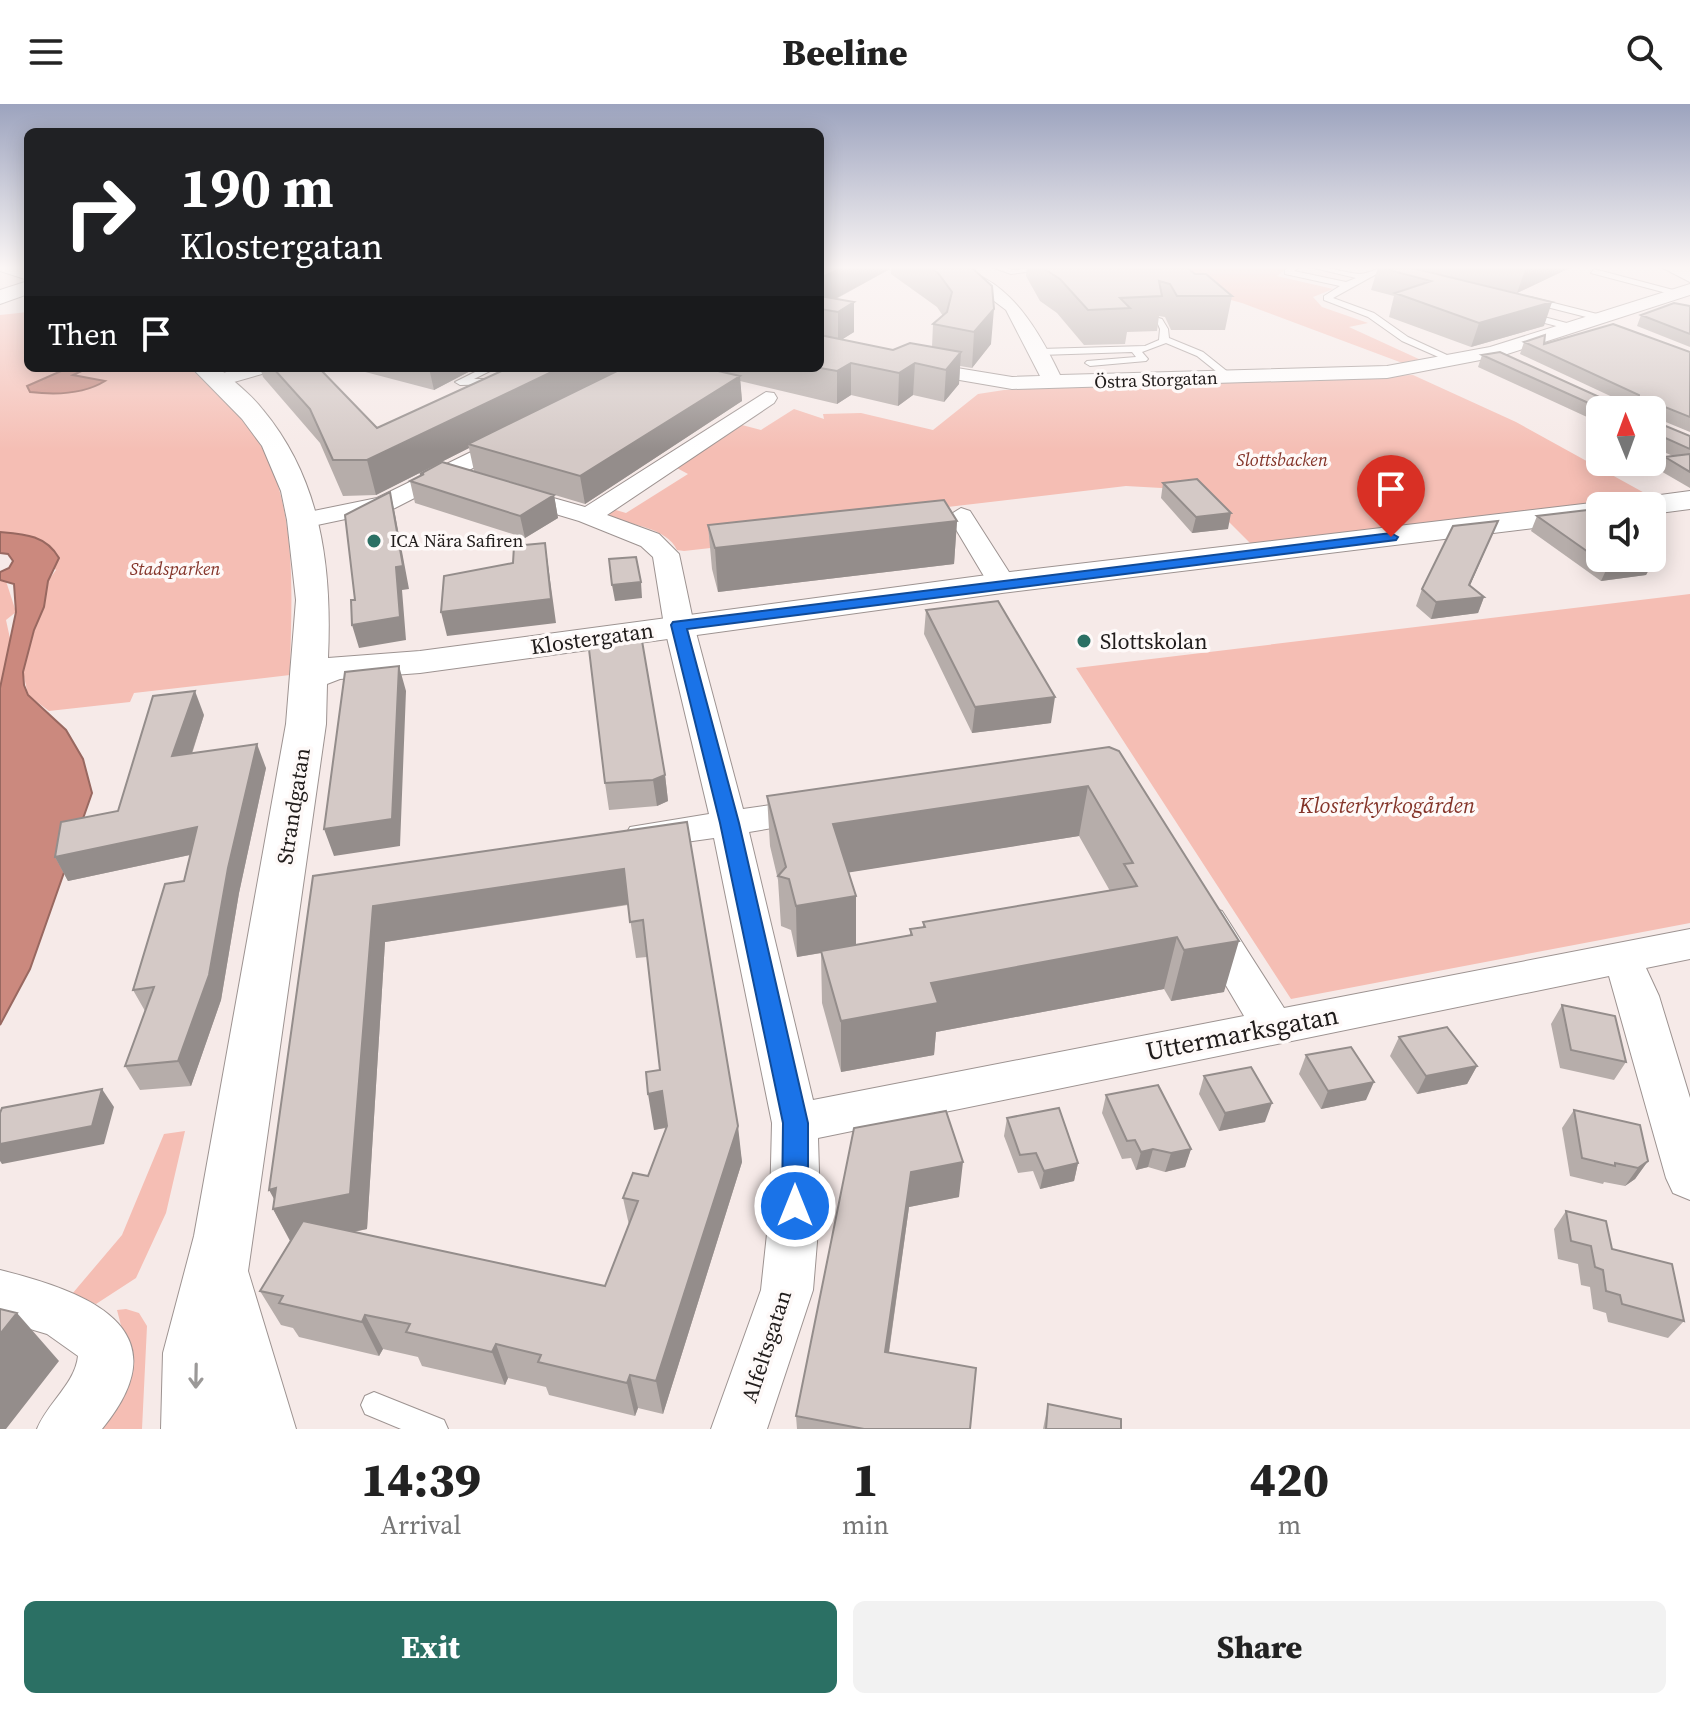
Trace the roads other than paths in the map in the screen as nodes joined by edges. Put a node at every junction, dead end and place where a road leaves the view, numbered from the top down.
1 (1029, 328) edge
2 (1163, 328) edge
3 (1389, 328) edge
4 (1575, 328) edge
5 (1405, 339) junction
6 (1164, 340) junction
7 (1389, 342) dead end
8 (1134, 349) junction
9 (1040, 352) junction
10 (1494, 352) junction
11 (1455, 361) junction
12 (897, 363) edge
13 (1090, 363) dead end
14 (1529, 368) edge
15 (482, 372) edge
16 (212, 374) edge
17 (1230, 378) junction
18 (515, 383) edge
19 (1053, 383) junction
20 (738, 391) edge
21 (527, 432) edge
22 (445, 473) junction
23 (1689, 501) edge
24 (1666, 503) edge
25 (1586, 513) edge
26 (588, 516) junction
27 (961, 516) dead end
28 (303, 520) junction
29 (1002, 583) junction
30 (679, 625) junction
31 (309, 678) junction
32 (845, 807) edge
33 (729, 823) junction
34 (603, 842) edge
35 (1186, 885) edge
36 (1690, 944) edge
37 (1621, 957) junction
38 (1273, 1026) junction
39 (795, 1123) junction
40 (1690, 1178) edge
41 (218, 1273) junction
42 (0, 1295) edge
43 (374, 1405) dead end
44 (65, 1429) edge
45 (196, 1429) edge
46 (261, 1429) edge
47 (435, 1429) edge
48 (739, 1429) edge

1 - 9 street
2 - 6 lane
3 - 5 lane
4 - 10 street, Östra Storgatan
5 - 7 lane
5 - 11 lane
6 - 8 lane
6 - 17 lane
8 - 9 lane
8 - 13 lane
9 - 19 street
10 - 11 street, Östra Storgatan
10 - 14 street
11 - 17 street, Östra Storgatan
12 - 19 street, Östra Storgatan
15 - 18 lane
16 - 28 street, Strandgatan
17 - 19 street, Östra Storgatan
20 - 26 street
21 - 22 street
22 - 26 street, Alfeltsgatan
22 - 28 street
23 - 24 street
25 - 29 street, Klostergatan
26 - 30 street, Alfeltsgatan
27 - 29 street
28 - 31 street, Strandgatan
29 - 30 street, Klostergatan
30 - 31 street, Klostergatan
30 - 33 street, Alfeltsgatan
31 - 41 street, Strandgatan
32 - 33 street
33 - 34 street
33 - 39 street, Alfeltsgatan
35 - 38 street
36 - 37 street, Uttermarksgatan
37 - 38 street, Uttermarksgatan
37 - 40 street
38 - 39 street, Uttermarksgatan
39 - 48 street, Alfeltsgatan
41 -> 45 street, Strandgatan
41 - 46 street, Strandgatan
42 - 44 street
43 - 47 lane

